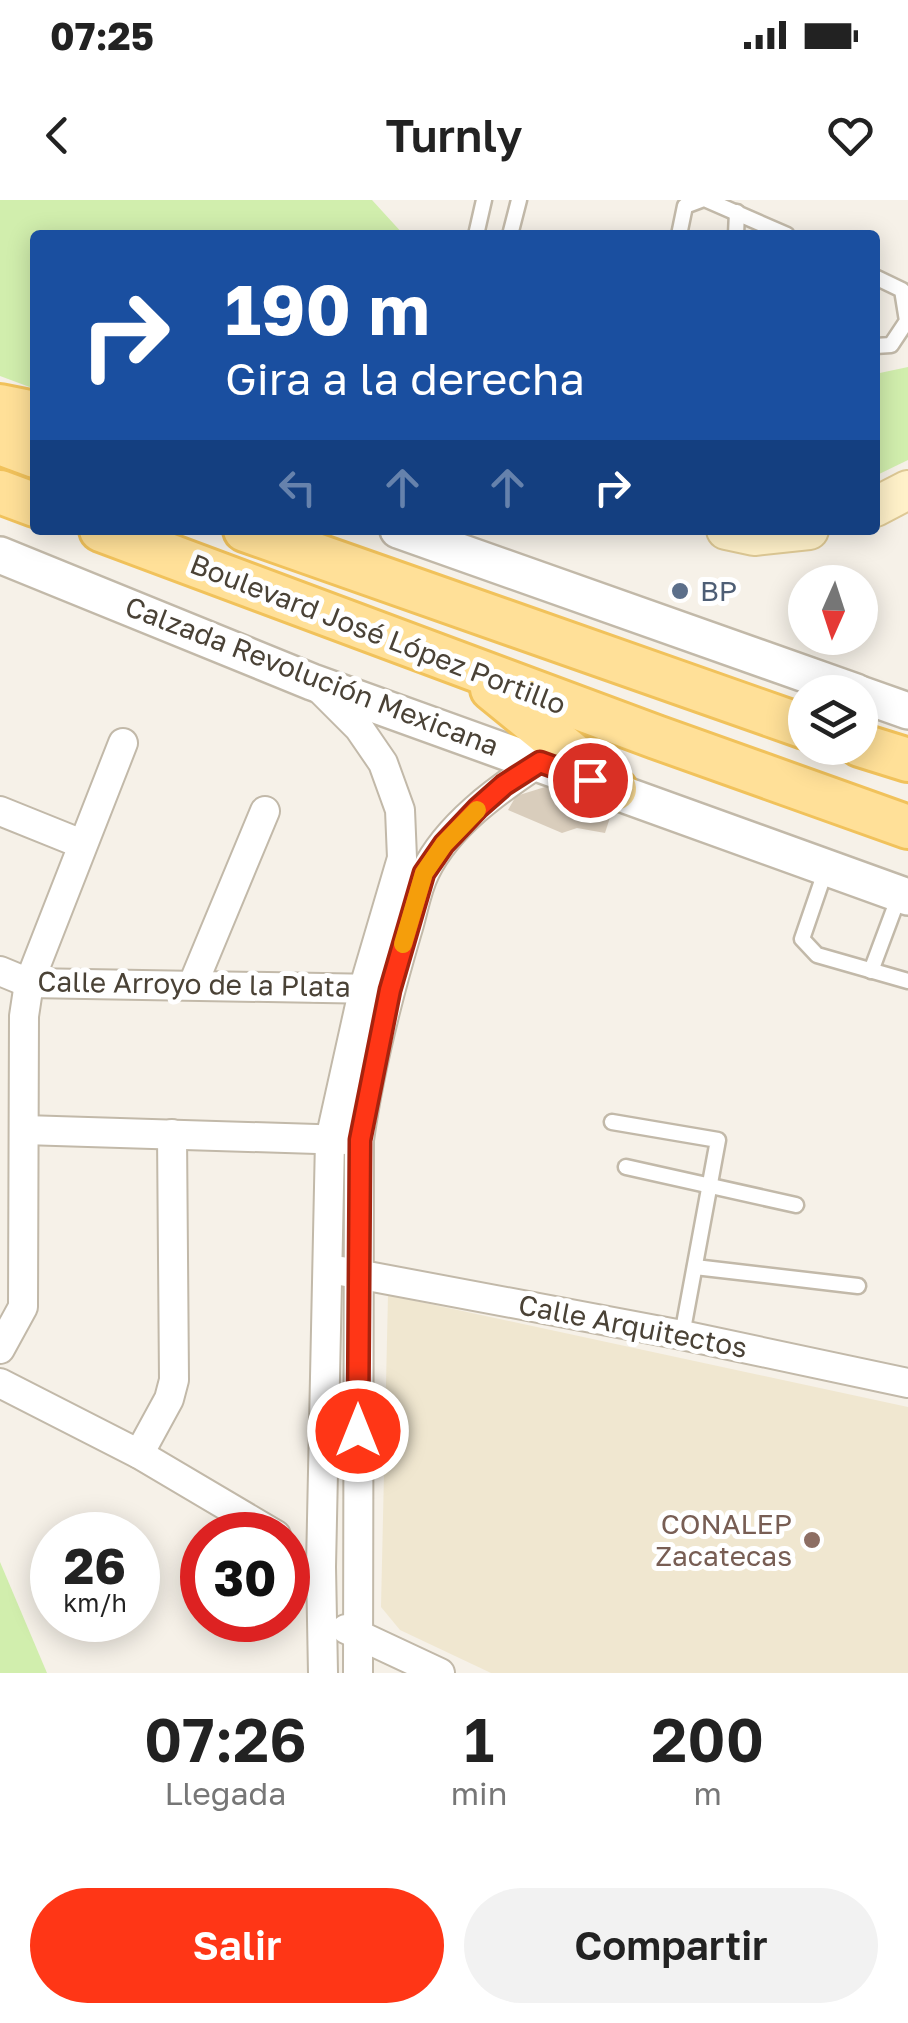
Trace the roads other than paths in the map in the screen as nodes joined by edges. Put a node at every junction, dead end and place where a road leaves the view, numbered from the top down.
1 (484, 200) edge
2 (519, 200) edge
3 (704, 200) edge
4 (738, 212) junction
5 (477, 230) edge
6 (511, 230) edge
7 (680, 230) edge
8 (736, 230) edge
9 (776, 230) edge
10 (880, 279) edge
11 (880, 346) edge
12 (0, 390) edge
13 (30, 400) edge
14 (0, 406) edge
15 (30, 412) edge
16 (0, 443) edge
17 (30, 454) edge
18 (908, 490) edge
19 (0, 492) edge
20 (30, 503) edge
21 (880, 504) edge
22 (114, 535) edge
23 (259, 535) edge
24 (412, 535) edge
25 (0, 554) edge
26 (465, 666) junction
27 (807, 675) edge
28 (312, 682) junction
29 (878, 700) edge
30 (908, 711) edge
31 (788, 721) edge
32 (123, 743) dead end
33 (878, 751) edge
34 (908, 760) edge
35 (540, 762) junction
36 (616, 789) junction
37 (0, 811) edge
38 (265, 811) dead end
39 (908, 827) edge
40 (82, 844) junction
41 (826, 868) junction
42 (904, 896) edge
43 (0, 971) edge
44 (871, 971) junction
45 (908, 981) edge
46 (29, 983) junction
47 (193, 984) junction
48 (377, 988) junction
49 (612, 1122) dead end
50 (24, 1130) junction
51 (172, 1134) junction
52 (330, 1140) junction
53 (360, 1140) junction
54 (626, 1167) dead end
55 (710, 1185) junction
56 (796, 1204) dead end
57 (694, 1267) junction
58 (327, 1270) junction
59 (358, 1272) junction
60 (858, 1286) dead end
61 (682, 1335) junction
62 (0, 1349) edge
63 (0, 1383) edge
64 (908, 1384) edge
65 (139, 1454) junction
66 (237, 1512) edge
67 (310, 1559) edge
68 (322, 1567) junction
69 (357, 1591) junction
70 (324, 1618) junction
71 (359, 1636) junction
72 (324, 1664) edge
73 (359, 1673) edge
74 (440, 1673) edge

1 - 5 lane
2 - 6 lane
3 - 4 lane
3 - 7 lane
4 - 8 lane
4 - 9 lane
10 - 11 lane
12 - 13 street
14 - 15 main road
16 - 17 main road
18 - 21 main road
19 - 20 main road
22 - 26 main road, Boulevard José López Portillo
23 - 31 main road, Boulevard José López Portillo
24 - 27 street
25 - 28 street, Calzada Revolución Mexicana
26 - 36 main road
26 - 39 main road, Boulevard José López Portillo
28 - 35 street, Calzada Revolución Mexicana
28 - 48 street
29 - 30 street
32 - 40 street
33 - 34 main road
35 - 36 street, Calzada Revolución Mexicana
35 - 48 street
36 - 41 street, Calzada Revolución Mexicana
37 - 40 street
38 - 47 street
40 - 46 street
41 - 42 street, Calzada Revolución Mexicana
41 - 44 lane
42 - 44 lane
43 - 46 street, Calle Arroyo de la Plata
44 - 45 lane
46 - 47 street, Calle Arroyo de la Plata
46 - 50 street
47 - 48 street, Calle Arroyo de la Plata
48 - 52 street
48 - 53 street
49 - 55 lane
50 - 51 street
50 - 62 street
51 - 52 street
51 - 65 street
52 - 53 street
52 - 58 street
53 - 59 street
54 - 55 lane
55 - 56 lane
55 - 57 lane
57 - 60 lane
57 - 61 lane
58 - 59 street, Calle Arquitectos
58 - 68 street
59 - 61 street, Calle Arquitectos
59 - 69 street
61 - 64 street, Calle Arquitectos
63 - 65 street
65 - 66 street
67 - 68 street
68 - 69 street
68 - 70 street
69 - 71 street
70 - 71 street
70 - 72 street
71 - 73 street
71 - 74 street
72 - 73 street

